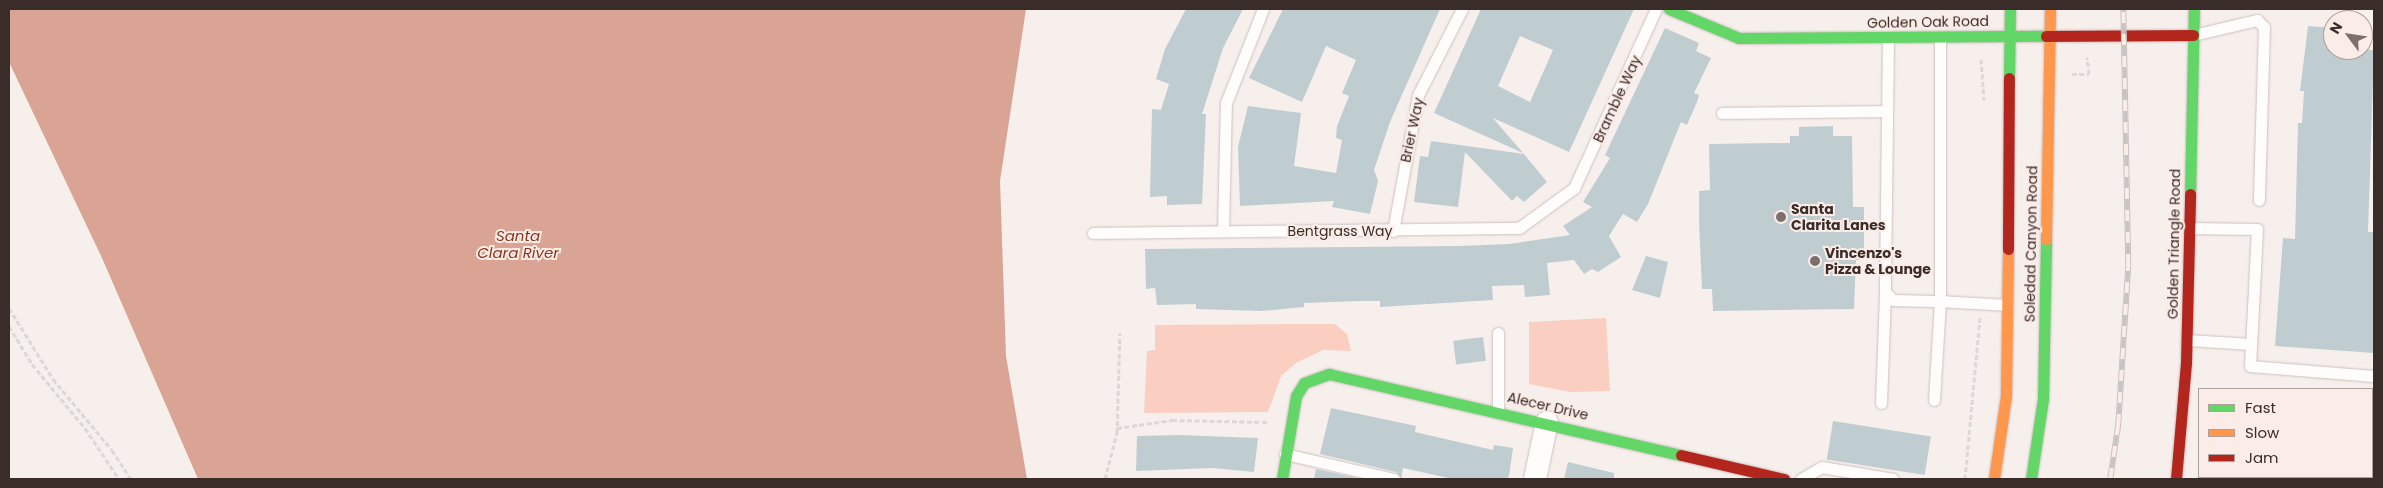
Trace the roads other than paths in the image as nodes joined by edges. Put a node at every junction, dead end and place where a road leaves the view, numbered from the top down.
1 (1263, 9) edge
2 (1462, 9) edge
3 (1656, 9) edge
4 (1669, 9) edge
5 (2010, 9) edge
6 (2050, 9) edge
7 (2194, 9) edge
8 (2050, 35) junction
9 (2193, 35) junction
10 (2010, 36) junction
11 (1888, 38) junction
12 (1940, 38) junction
13 (1887, 111) junction
14 (1722, 113) dead end
15 (1574, 188) joint
16 (2259, 200) dead end
17 (2189, 228) junction
18 (1393, 231) junction
19 (1223, 232) junction
20 (1093, 233) dead end
21 (1885, 292) junction
22 (1940, 301) junction
23 (2007, 305) junction
24 (1498, 333) dead end
25 (2187, 340) junction
26 (2251, 344) junction
27 (2374, 376) edge
28 (1934, 400) dead end
29 (1882, 403) dead end
30 (1498, 410) junction
31 (1548, 422) junction
32 (1285, 454) junction
33 (2227, 478) edge
34 (1282, 479) edge
35 (1394, 479) edge
36 (1535, 479) edge
37 (1784, 479) edge
38 (1800, 479) edge
39 (1893, 479) edge
40 (1994, 479) edge
41 (2031, 479) edge
42 (2176, 479) edge
43 (2235, 479) edge

1 - 19 lane
2 - 18 lane, Brier Way
3 - 15 lane, Bramble Way
4 - 11 street, Golden Oak Road
5 - 10 street, Soledad Canyon Road
6 - 8 street, Soledad Canyon Road
7 - 9 street, Golden Triangle Road
8 - 9 street, Golden Oak Road
8 - 10 street, Golden Oak Road
8 - 41 street, Soledad Canyon Road
9 - 16 lane
9 - 17 street, Golden Triangle Road
10 - 12 street, Golden Oak Road
10 - 23 street, Soledad Canyon Road
11 - 12 street, Golden Oak Road
11 - 13 lane
12 - 22 lane
13 - 14 lane
13 - 21 lane
15 - 18 lane, Bentgrass Way
17 - 25 street, Golden Triangle Road
17 - 26 lane
18 - 19 lane, Bentgrass Way
19 - 20 lane, Bentgrass Way
21 - 22 lane
21 - 29 lane
22 - 23 lane
22 - 28 lane
23 - 40 street, Soledad Canyon Road
24 - 30 lane
25 - 26 lane
25 - 42 street, Golden Triangle Road
26 - 27 lane
30 - 31 street, Alecer Drive
30 - 32 street, Alecer Drive
31 - 36 street
31 - 37 street, Alecer Drive
32 - 34 street
32 - 35 lane
33 - 43 lane
38 - 39 lane

